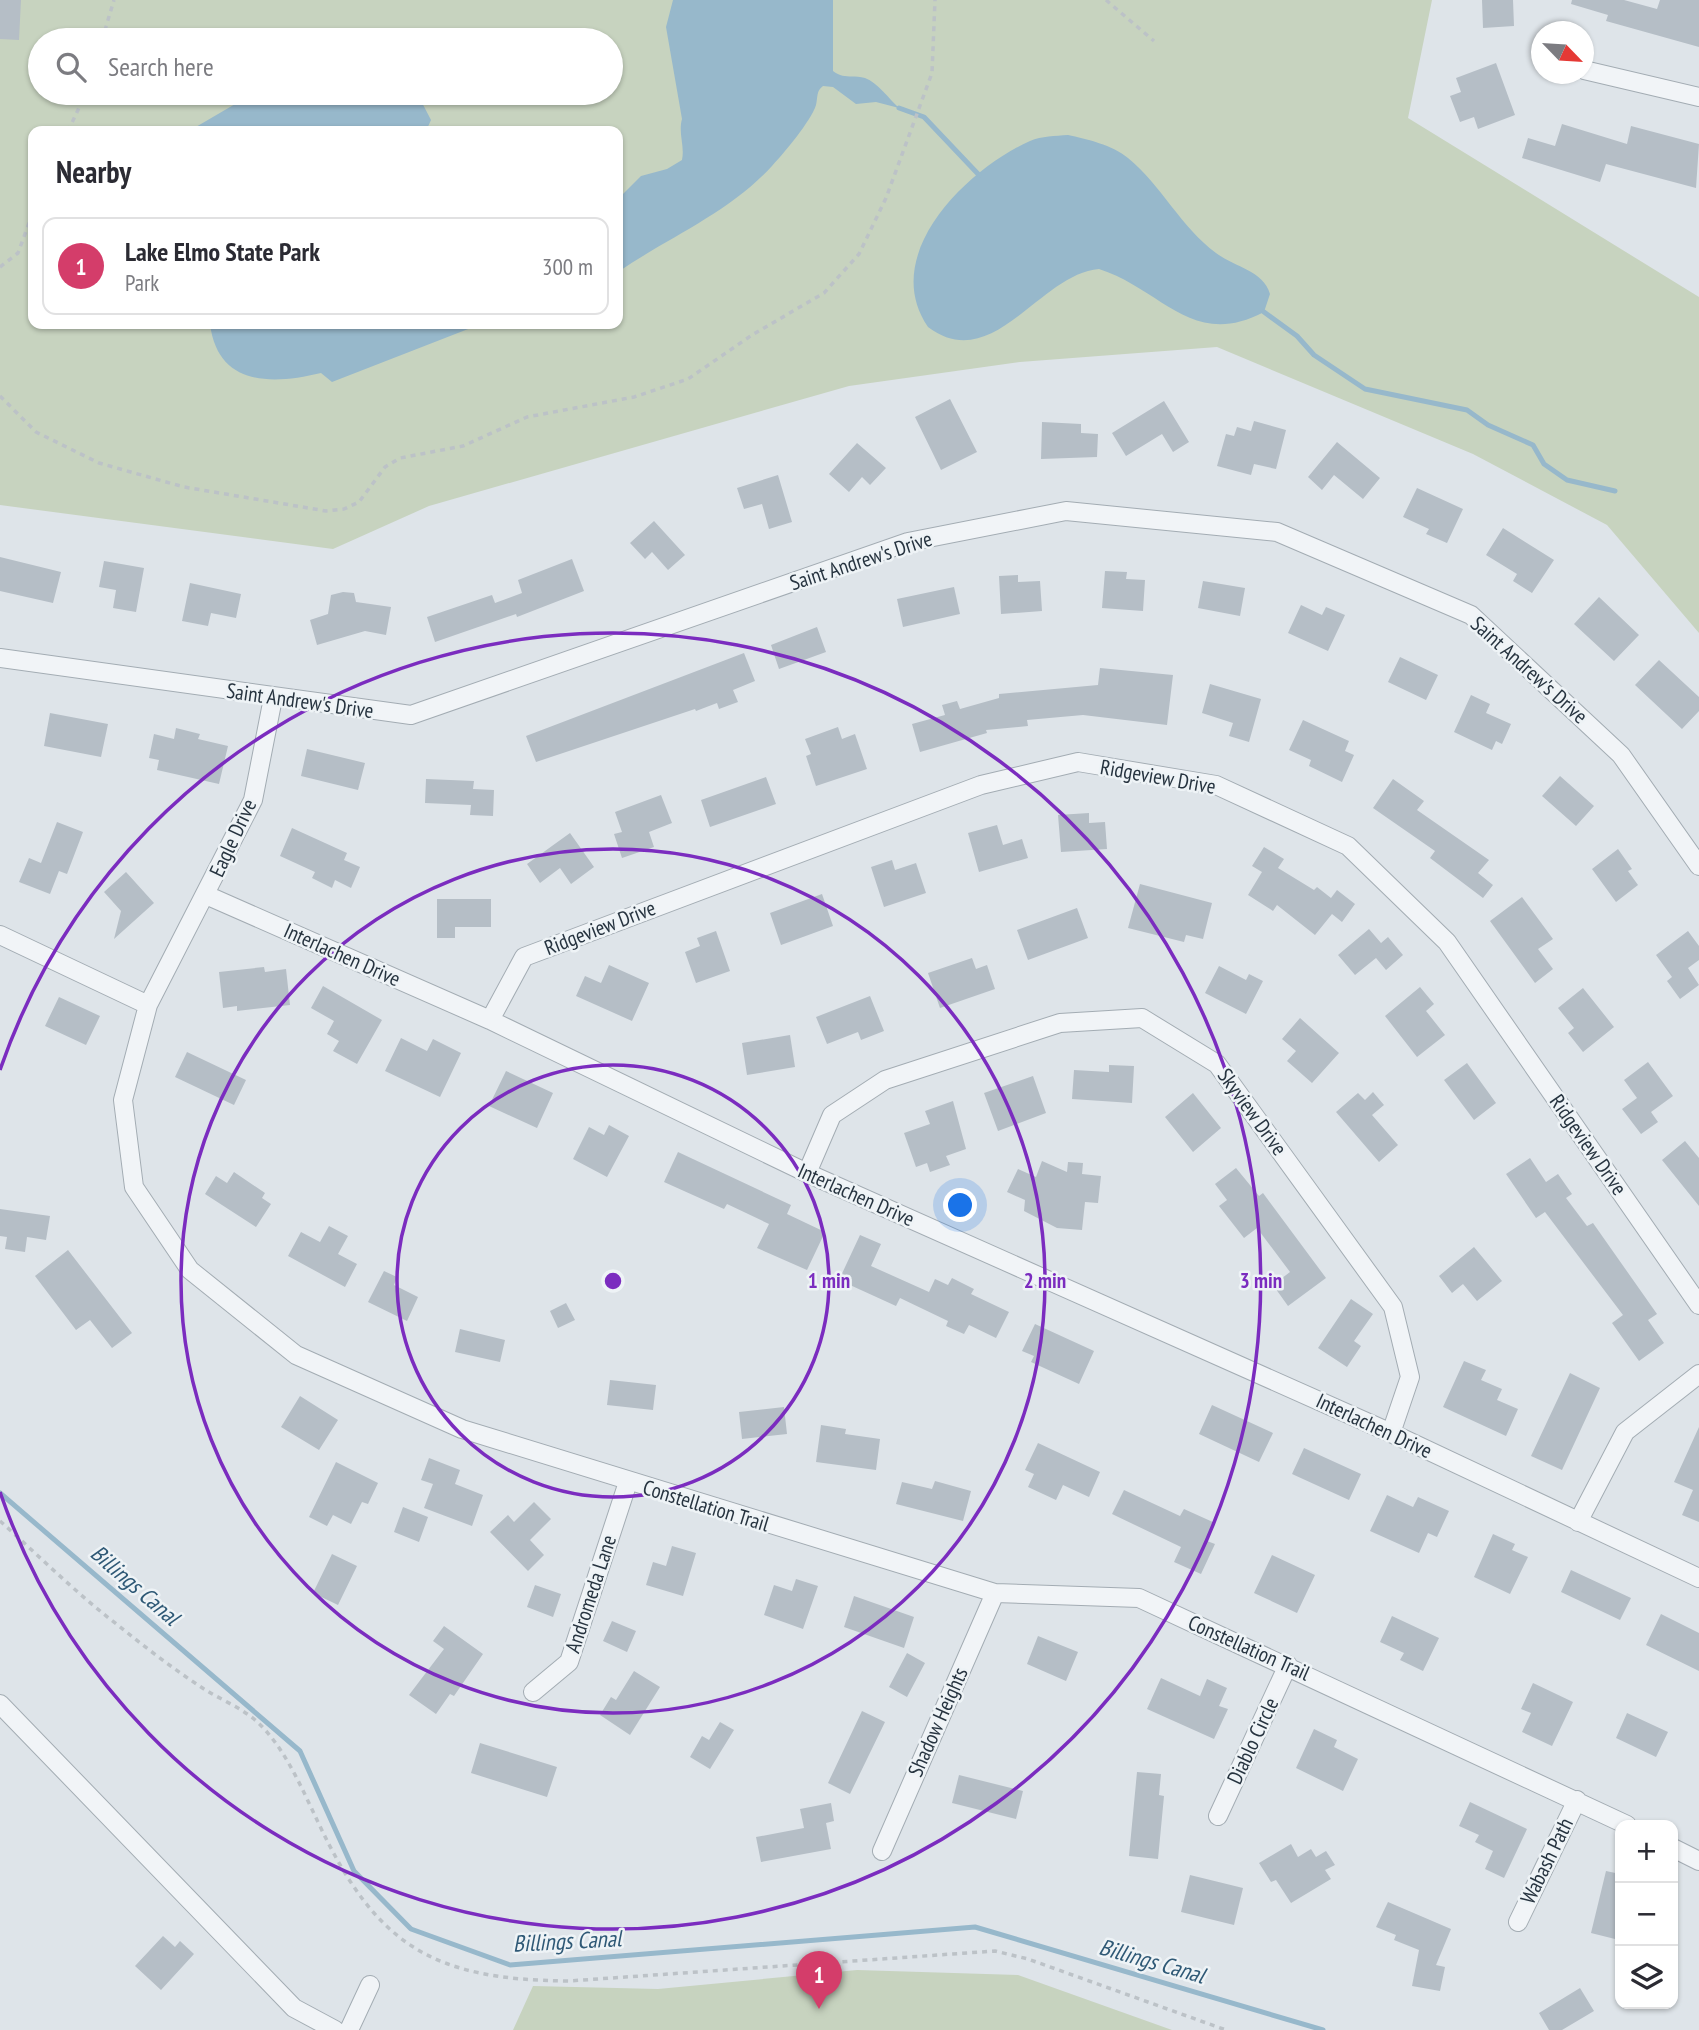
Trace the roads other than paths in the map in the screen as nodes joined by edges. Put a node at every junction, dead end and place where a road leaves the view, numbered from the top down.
1 (1594, 72) edge
2 (1699, 97) edge
3 (0, 658) edge
4 (273, 698) junction
5 (1699, 866) edge
6 (206, 895) junction
7 (0, 935) edge
8 (148, 1004) junction
9 (490, 1020) junction
10 (807, 1173) junction
11 (1699, 1305) edge
12 (1699, 1374) edge
13 (1391, 1433) junction
14 (628, 1482) junction
15 (1578, 1522) junction
16 (1699, 1578) edge
17 (995, 1593) junction
18 (1288, 1665) junction
19 (533, 1692) dead end
20 (0, 1704) edge
21 (1577, 1800) junction
22 (1218, 1816) dead end
23 (1617, 1820) edge
24 (1678, 1850) edge
25 (882, 1851) dead end
26 (1699, 1861) edge
27 (1518, 1922) dead end
28 (370, 1985) dead end
29 (335, 2030) edge
30 (349, 2030) edge

1 - 2 street
3 - 4 street, Saint Andrew's Drive
4 - 5 street, Saint Andrew's Drive
4 - 6 street, Eagle Drive
6 - 8 street, Constellation Trail
6 - 9 street, Interlachen Drive
7 - 8 street
8 - 14 street, Constellation Trail
9 - 10 street, Interlachen Drive
9 - 11 street, Ridgeview Drive
10 - 13 street, Interlachen Drive
10 - 13 street, Skyview Drive
12 - 15 street
13 - 15 street, Interlachen Drive
14 - 17 street, Constellation Trail
14 - 19 street, Andromeda Lane
15 - 16 street, Interlachen Drive
17 - 18 street, Constellation Trail
17 - 25 street, Shadow Heights
18 - 21 street, Constellation Trail
18 - 22 street, Diablo Circle
20 - 29 street
21 - 23 street, Constellation Trail
21 - 27 street, Wabash Path
24 - 26 street
28 - 30 street

